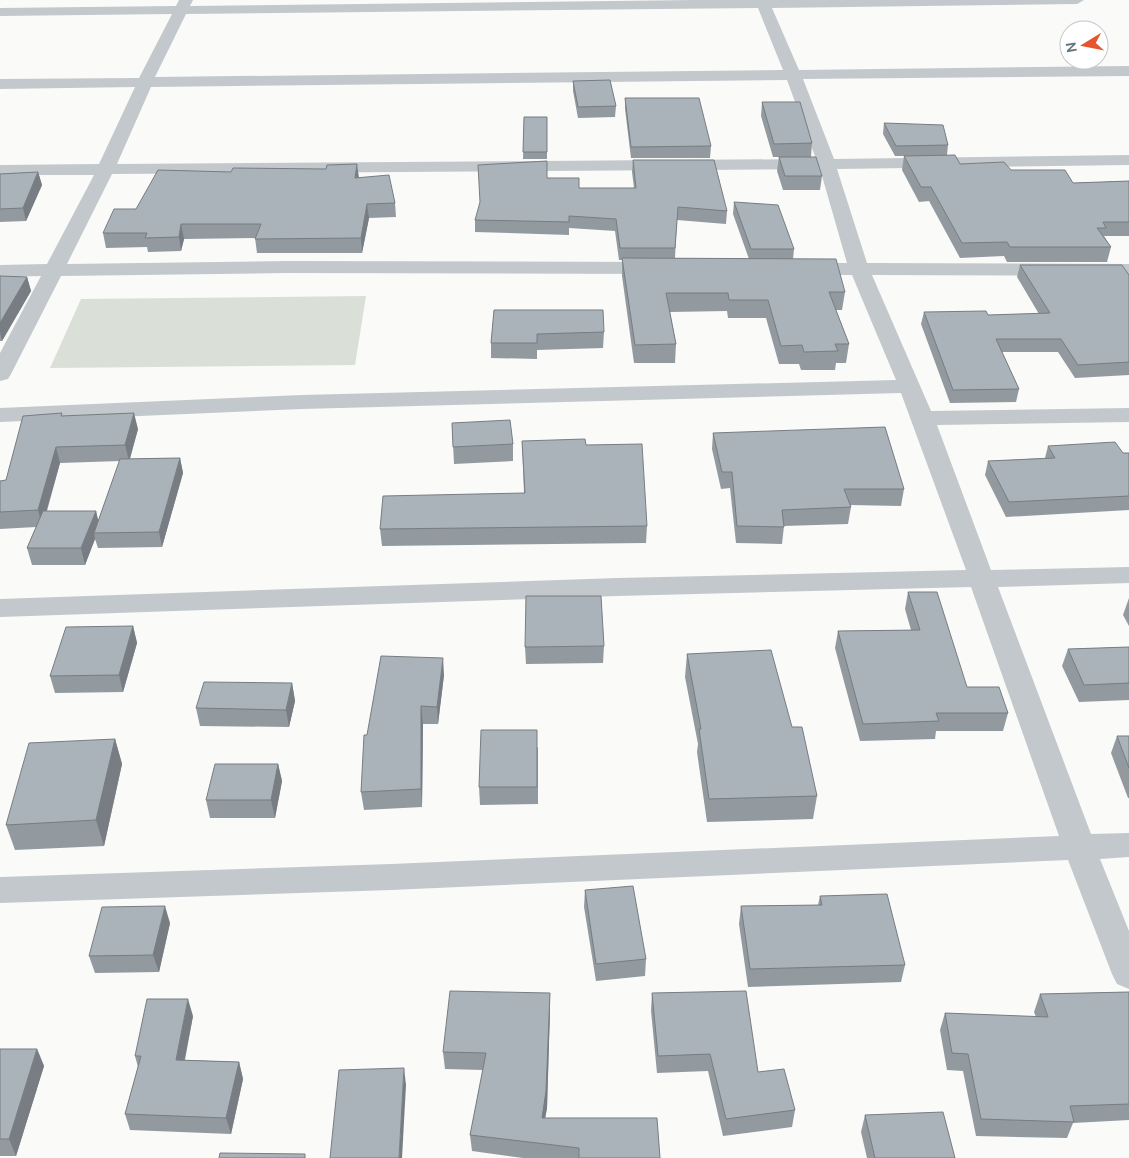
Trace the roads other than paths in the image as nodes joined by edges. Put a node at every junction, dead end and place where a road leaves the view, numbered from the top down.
1 (1078, 0) edge
2 (763, 2) edge
3 (183, 5) edge
4 (0, 12) edge
5 (1129, 71) edge
6 (794, 76) junction
7 (145, 82) junction
8 (0, 84) edge
9 (1129, 160) edge
10 (827, 164) junction
11 (106, 169) junction
12 (0, 170) edge
13 (681, 268) edge
14 (780, 269) edge
15 (859, 269) junction
16 (53, 270) junction
17 (1129, 270) edge
18 (0, 271) edge
19 (0, 374) edge
20 (910, 386) junction
21 (0, 415) edge
22 (1129, 415) edge
23 (923, 418) junction
24 (1129, 575) edge
25 (980, 576) junction
26 (0, 608) edge
27 (1129, 845) edge
28 (1079, 846) junction
29 (0, 890) edge
30 (1129, 974) edge

1 - 2 street
2 - 3 street
2 - 6 street
3 - 4 street
3 - 7 street
5 - 6 street
6 - 7 street
6 - 10 street
7 - 8 street
7 - 11 street
9 - 10 street
10 - 11 street
10 - 15 street
11 - 12 street
11 - 16 street
13 - 16 street
14 - 15 street
15 - 17 street
15 - 20 street
16 - 18 street
16 - 19 street
20 - 21 street
20 - 23 street
22 - 23 street
23 - 25 street
24 - 25 street
25 - 26 street
25 - 28 street
27 - 28 street
28 - 29 street
28 - 30 street

